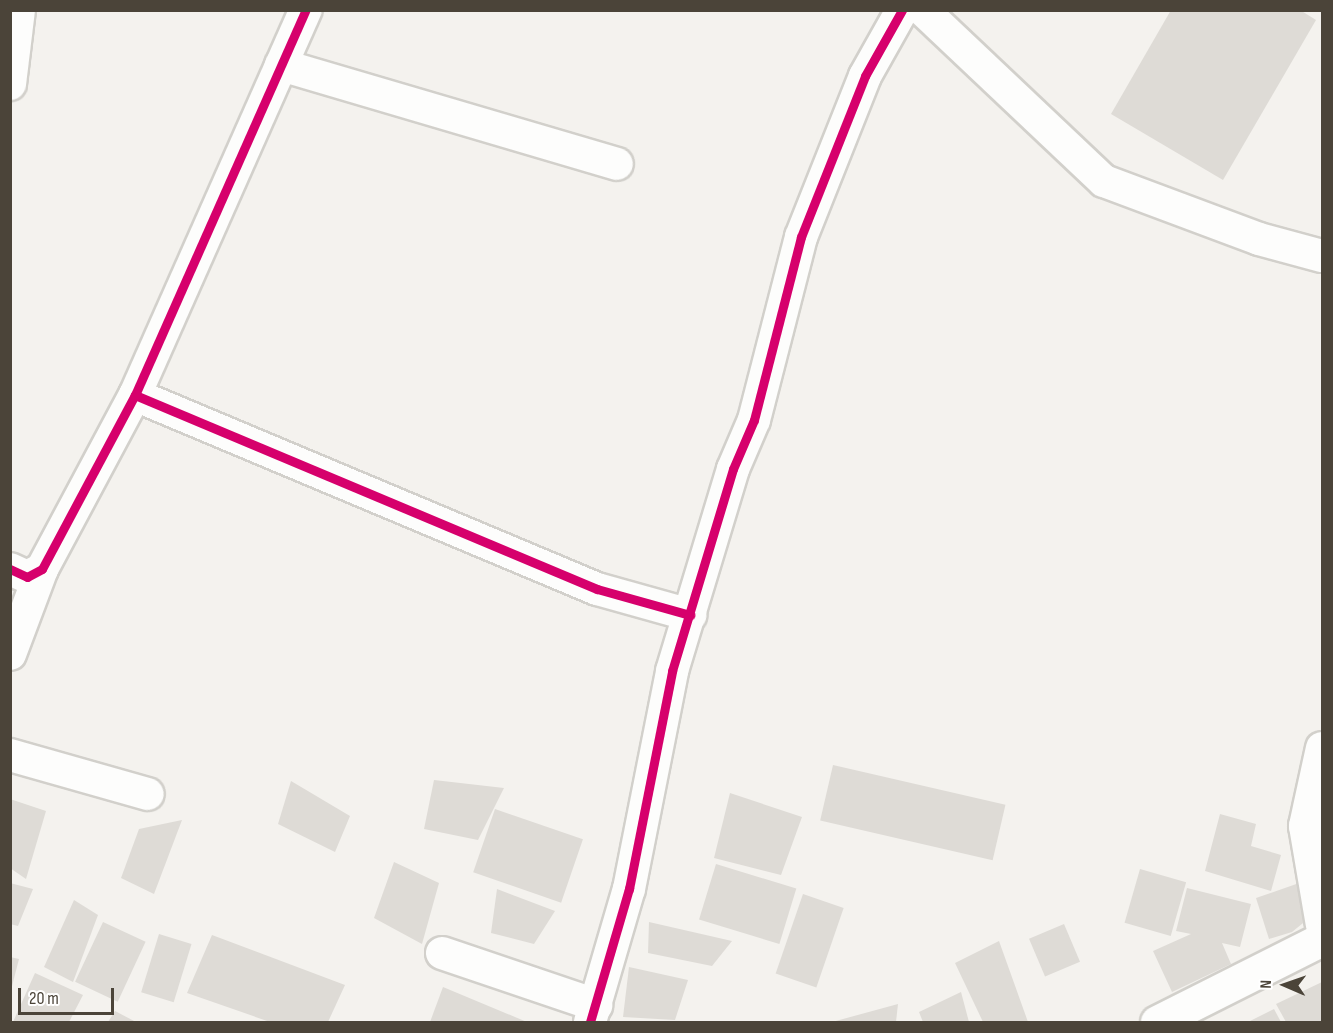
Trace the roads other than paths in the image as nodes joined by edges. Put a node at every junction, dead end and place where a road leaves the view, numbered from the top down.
1 (19, 10) edge
2 (306, 10) edge
3 (902, 10) edge
4 (923, 10) edge
5 (281, 65) junction
6 (10, 84) edge
7 (617, 164) dead end
8 (1323, 256) edge
9 (135, 395) junction
10 (10, 569) edge
11 (42, 570) junction
12 (690, 615) junction
13 (10, 654) edge
14 (1323, 748) edge
15 (10, 755) edge
16 (148, 794) dead end
17 (1323, 926) edge
18 (1323, 939) edge
19 (442, 953) dead end
20 (593, 1014) edge
21 (1157, 1023) edge

1 - 6 street
2 - 5 street
3 - 12 street
4 - 8 street
5 - 7 street
5 - 9 street
9 - 11 street
9 - 12 street
10 - 11 street
11 - 13 street
12 - 20 street
14 - 17 street
15 - 16 street
18 - 21 street
19 - 20 street

